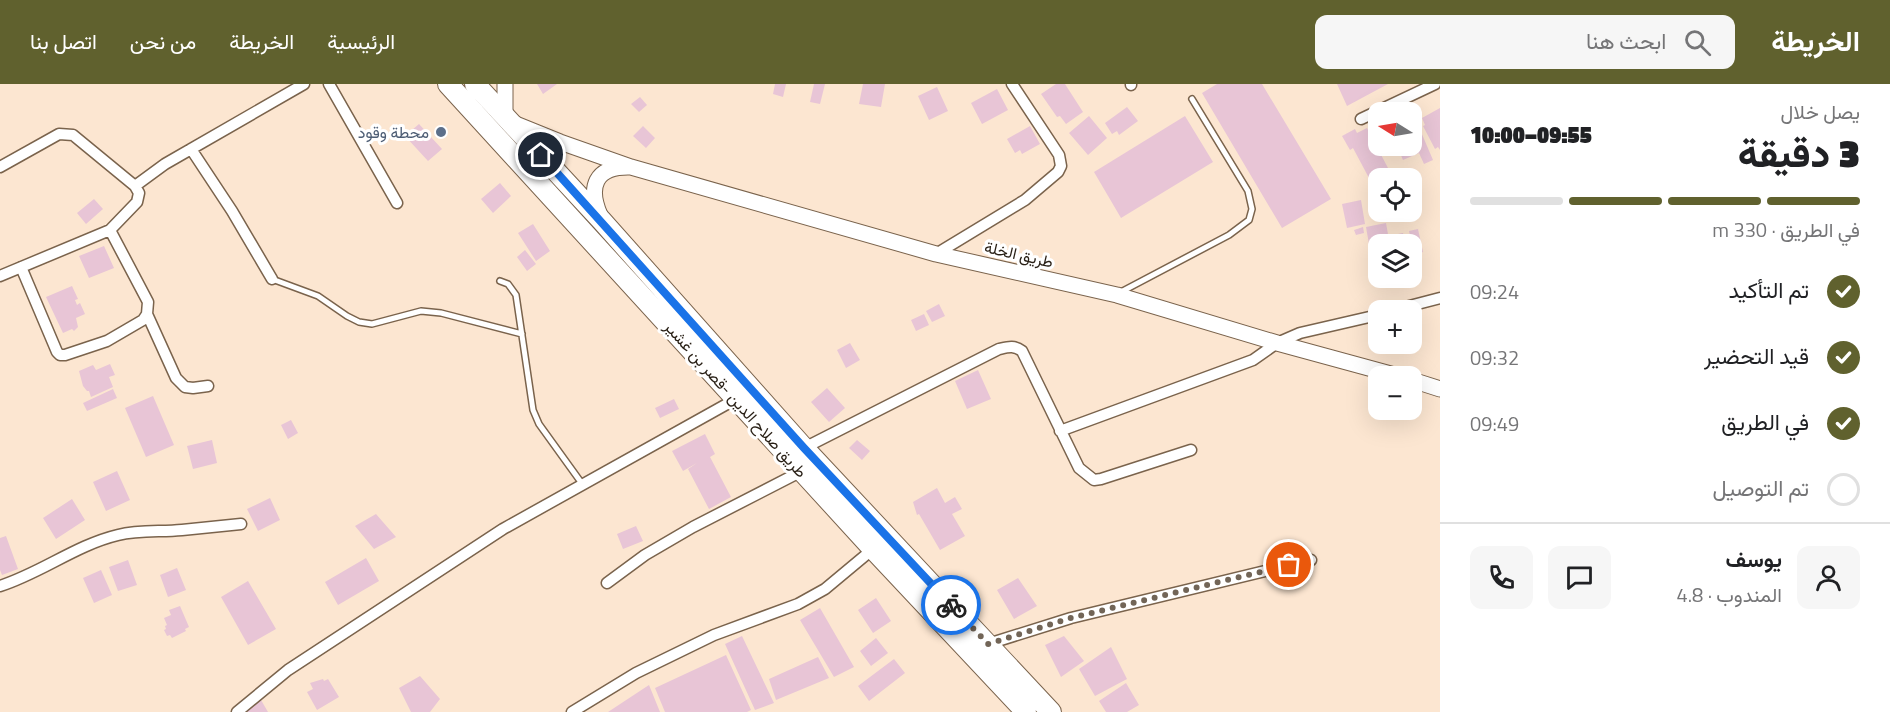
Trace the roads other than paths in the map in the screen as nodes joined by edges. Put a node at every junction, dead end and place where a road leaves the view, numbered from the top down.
1 (304, 84) edge
2 (330, 84) edge
3 (448, 84) edge
4 (475, 84) edge
5 (505, 84) edge
6 (1012, 84) edge
7 (1435, 84) edge
8 (1192, 99) dead end
9 (508, 119) junction
10 (1361, 119) dead end
11 (191, 149) junction
12 (0, 167) edge
13 (631, 168) junction
14 (135, 186) junction
15 (397, 203) dead end
16 (602, 221) junction
17 (110, 230) junction
18 (936, 254) junction
19 (21, 267) junction
20 (0, 276) edge
21 (272, 279) joint
22 (500, 281) dead end
23 (1117, 295) junction
24 (1440, 298) edge
25 (1422, 303) edge
26 (147, 315) junction
27 (1368, 317) edge
28 (522, 334) junction
29 (1276, 343) junction
30 (1368, 368) edge
31 (1422, 383) edge
32 (208, 386) dead end
33 (1440, 389) edge
34 (736, 399) junction
35 (1060, 431) junction
36 (804, 448) junction
37 (1191, 450) dead end
38 (802, 471) junction
39 (583, 485) junction
40 (242, 524) dead end
41 (873, 549) junction
42 (1311, 560) dead end
43 (607, 583) dead end
44 (0, 586) edge
45 (988, 644) junction
46 (237, 712) edge
47 (572, 712) edge
48 (1026, 712) edge
49 (1051, 712) edge

1 - 11 street
2 - 15 street
3 - 34 highway, طريق صلاح الدين -قصر بن غشير
4 - 9 highway
5 - 9 street
6 - 18 street
7 - 10 street
8 - 23 lane
9 - 13 street, طريق الخلة
9 - 16 highway
11 - 14 street
11 - 21 street
12 - 14 street
13 - 16 street, طريق الخلة
13 - 18 street, طريق الخلة
14 - 17 street
16 - 36 highway
17 - 19 street
17 - 26 street
18 - 23 street, طريق الخلة
19 - 20 street
19 - 26 street
21 - 28 lane
22 - 28 lane
23 - 29 street, طريق الخلة
24 - 25 street
26 - 32 street
27 - 29 street
28 - 39 lane
29 - 30 street, طريق الخلة
29 - 35 street
31 - 33 street
34 - 38 highway, طريق صلاح الدين -قصر بن غشير
34 - 39 street
35 - 36 street
35 - 37 street
36 - 45 highway
38 - 41 highway, طريق صلاح الدين -قصر بن غشير
38 - 43 street
39 - 46 street
40 - 44 street
41 - 47 street
41 - 48 highway, طريق صلاح الدين -قصر بن غشير
42 - 45 street
45 - 49 highway

